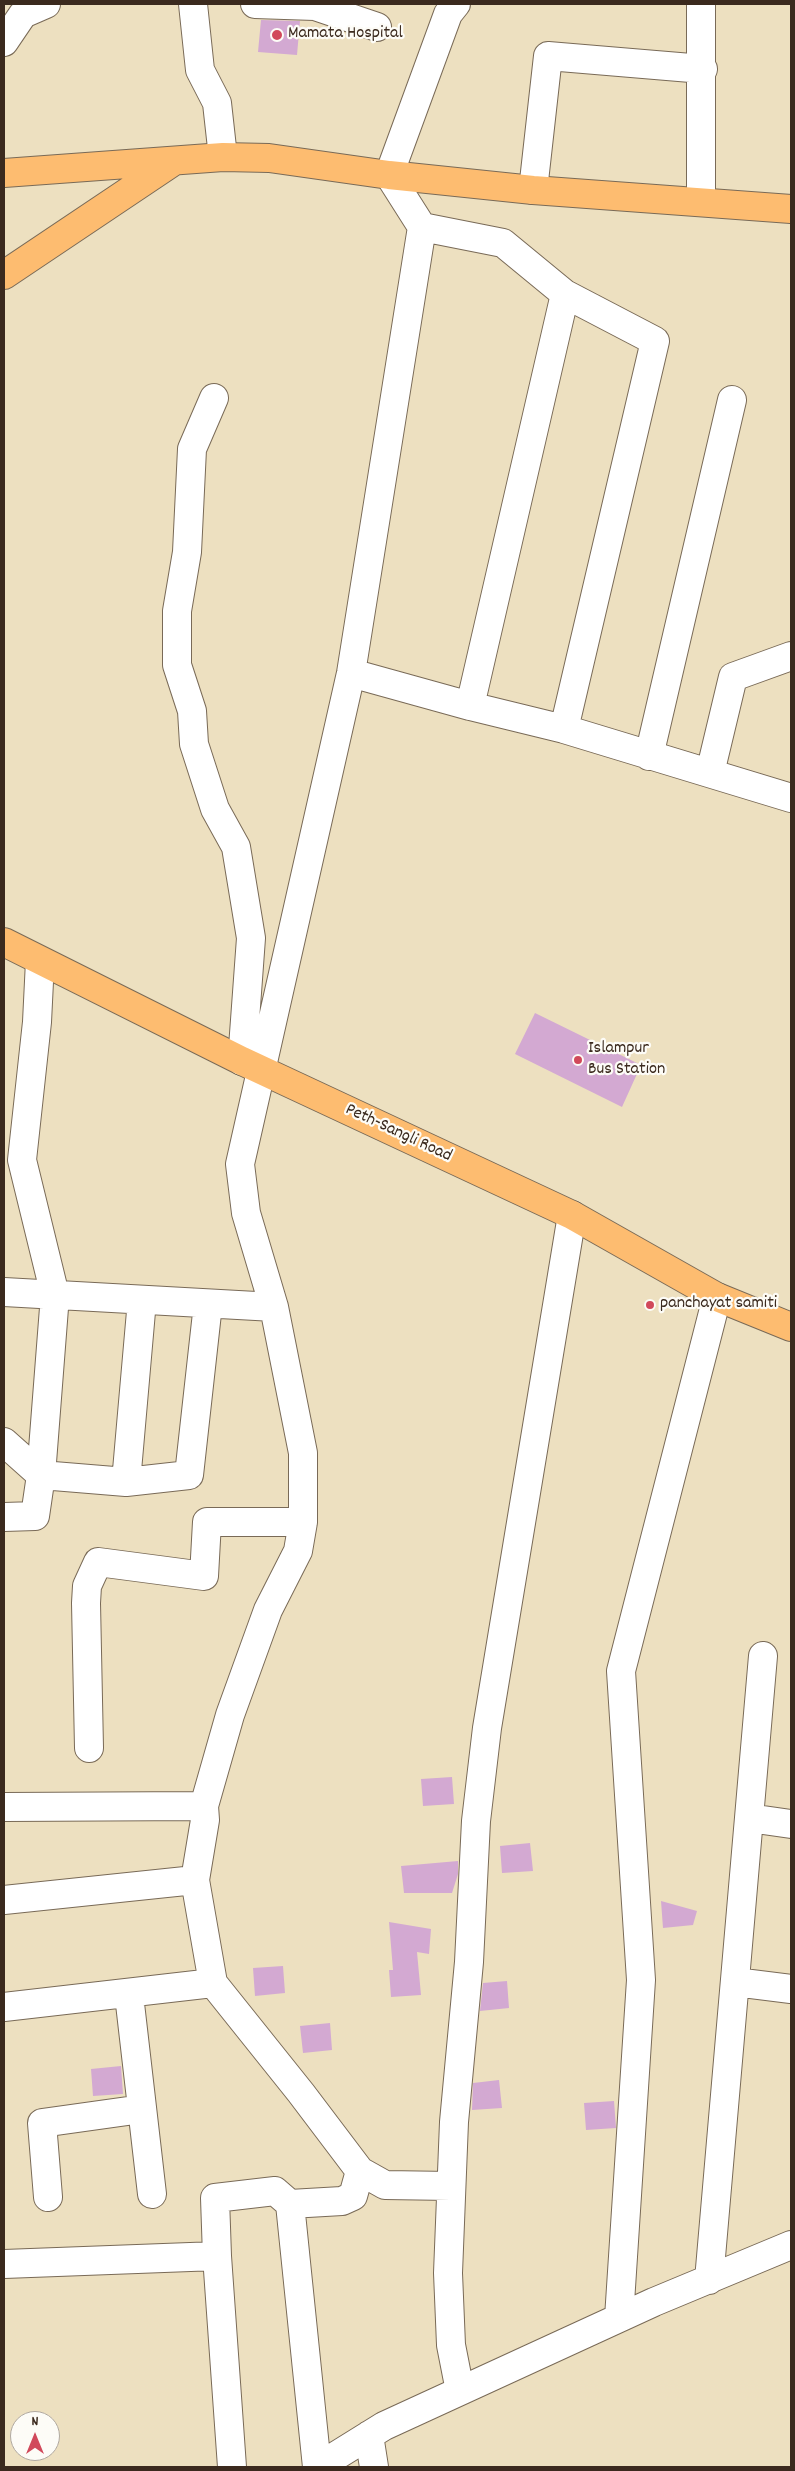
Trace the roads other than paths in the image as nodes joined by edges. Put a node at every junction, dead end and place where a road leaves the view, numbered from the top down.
1 (193, 4) edge
2 (255, 4) edge
3 (456, 4) edge
4 (701, 4) edge
5 (24, 9) edge
6 (377, 28) dead end
7 (4, 42) edge
8 (703, 70) junction
9 (223, 157) junction
10 (175, 160) junction
11 (4, 173) edge
12 (389, 175) junction
13 (533, 190) junction
14 (702, 202) junction
15 (791, 209) edge
16 (422, 227) junction
17 (4, 275) edge
18 (565, 294) junction
19 (214, 398) dead end
20 (732, 400) dead end
21 (791, 656) edge
22 (351, 673) junction
23 (470, 706) junction
24 (564, 729) junction
25 (649, 756) junction
26 (710, 773) junction
27 (791, 798) edge
28 (4, 942) edge
29 (40, 961) junction
30 (251, 1066) junction
31 (572, 1215) junction
32 (4, 1292) edge
33 (55, 1295) junction
34 (716, 1297) junction
35 (142, 1300) junction
36 (208, 1304) junction
37 (274, 1307) junction
38 (791, 1327) edge
39 (4, 1442) edge
40 (41, 1475) junction
41 (126, 1482) junction
42 (4, 1517) edge
43 (303, 1522) junction
44 (763, 1656) dead end
45 (89, 1748) dead end
46 (204, 1806) junction
47 (4, 1807) edge
48 (749, 1818) junction
49 (791, 1824) edge
50 (195, 1880) junction
51 (4, 1900) edge
52 (735, 1982) junction
53 (213, 1983) junction
54 (791, 1990) edge
55 (128, 1995) junction
56 (4, 2007) edge
57 (142, 2109) junction
58 (360, 2171) junction
59 (452, 2186) junction
60 (152, 2194) dead end
61 (48, 2197) dead end
62 (290, 2204) junction
63 (791, 2245) edge
64 (217, 2256) junction
65 (4, 2264) edge
66 (709, 2280) junction
67 (618, 2318) junction
68 (460, 2391) junction
69 (369, 2435) junction
70 (232, 2467) edge
71 (318, 2467) edge
72 (374, 2467) edge

1 - 9 street
2 - 6 street
3 - 12 street
4 - 8 street
5 - 7 street
8 - 13 street
8 - 14 street
9 - 10 main road
9 - 12 main road
10 - 11 main road
10 - 17 main road
12 - 13 main road
12 - 16 street
13 - 14 main road
14 - 15 main road
16 - 18 street
16 - 22 street
18 - 23 street
18 - 24 street
19 - 30 street
20 - 25 street
21 - 26 street
22 - 23 street
22 - 30 street
23 - 24 street
24 - 25 street
25 - 26 street
26 - 27 street
28 - 29 main road, Peth-Sangli Road
29 - 30 main road, Peth-Sangli Road
29 - 33 street
30 - 31 main road, Peth-Sangli Road
30 - 37 street
31 - 34 main road, Peth-Sangli Road
31 - 59 street
32 - 33 street
33 - 35 street
33 - 40 street
34 - 38 main road, Peth-Sangli Road
34 - 67 street
35 - 36 street
35 - 41 street
36 - 37 street
36 - 41 street
37 - 43 street
39 - 40 street
40 - 41 street
40 - 42 street
43 - 45 street
43 - 46 street
44 - 48 street
46 - 47 street
46 - 50 street
48 - 49 street
48 - 52 street
50 - 51 street
50 - 53 street
52 - 54 street
52 - 66 street
53 - 55 street
53 - 58 street
55 - 56 street
55 - 57 street
57 - 60 street
57 - 61 street
58 - 59 street
58 - 62 street
59 - 68 street
62 - 64 street
62 - 71 street
63 - 66 street
64 - 65 street
64 - 70 street
66 - 67 street
67 - 68 street
68 - 69 street
69 - 71 street
69 - 72 street

